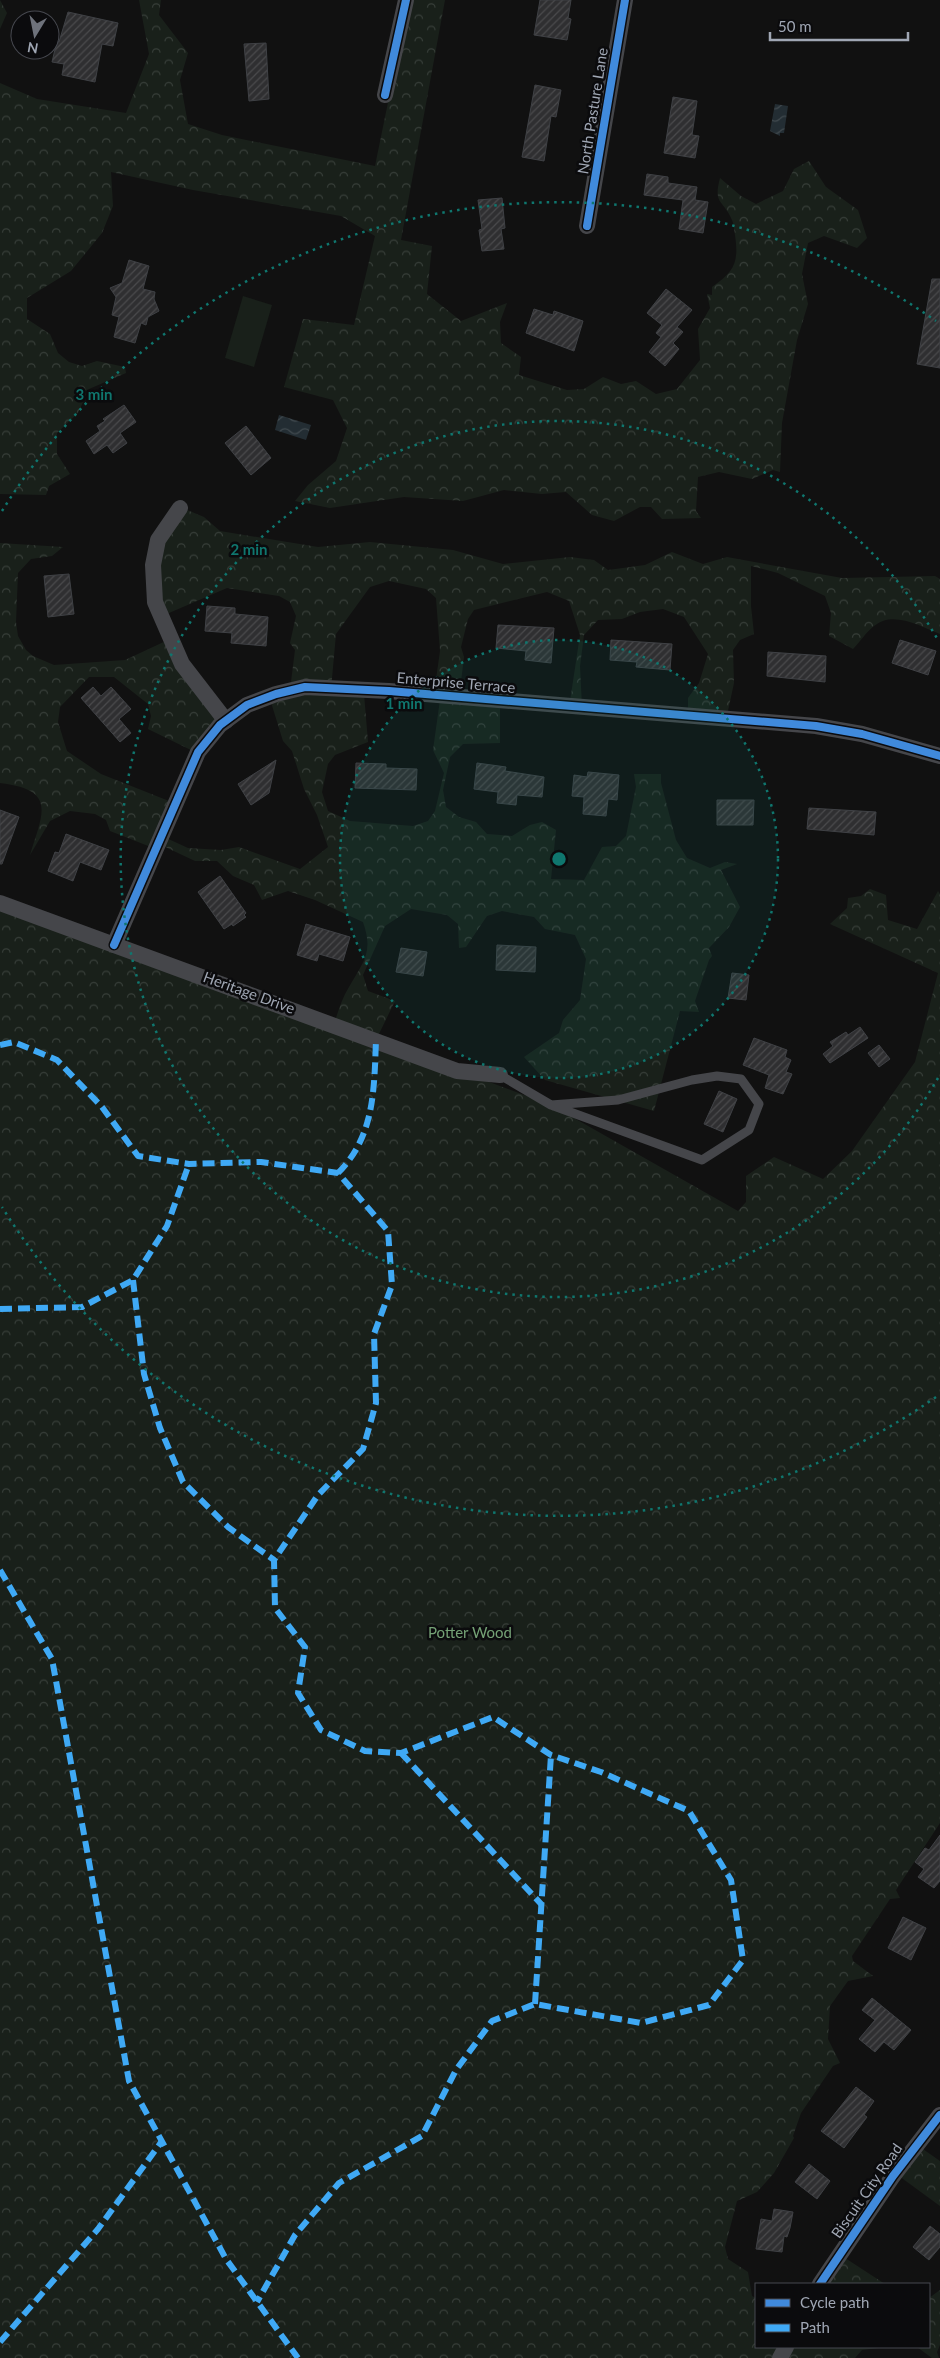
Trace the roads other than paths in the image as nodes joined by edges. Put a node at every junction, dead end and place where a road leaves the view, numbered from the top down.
1 (406, 0) edge
2 (625, 0) edge
3 (385, 95) dead end
4 (587, 226) dead end
5 (180, 508) dead end
6 (226, 721) junction
7 (940, 756) edge
8 (0, 903) edge
9 (114, 945) junction
10 (500, 1075) joint
11 (550, 1105) junction
12 (940, 2115) edge
13 (821, 2283) edge

1 - 3 street
2 - 4 street, North Pasture Lane
5 - 6 street
6 - 7 street, Enterprise Terrace
6 - 9 street, Enterprise Terrace
8 - 9 street, Heritage Drive
9 - 10 street, Heritage Drive
10 - 11 lane
11 - 11 lane
12 - 13 street, Biscuit City Road

